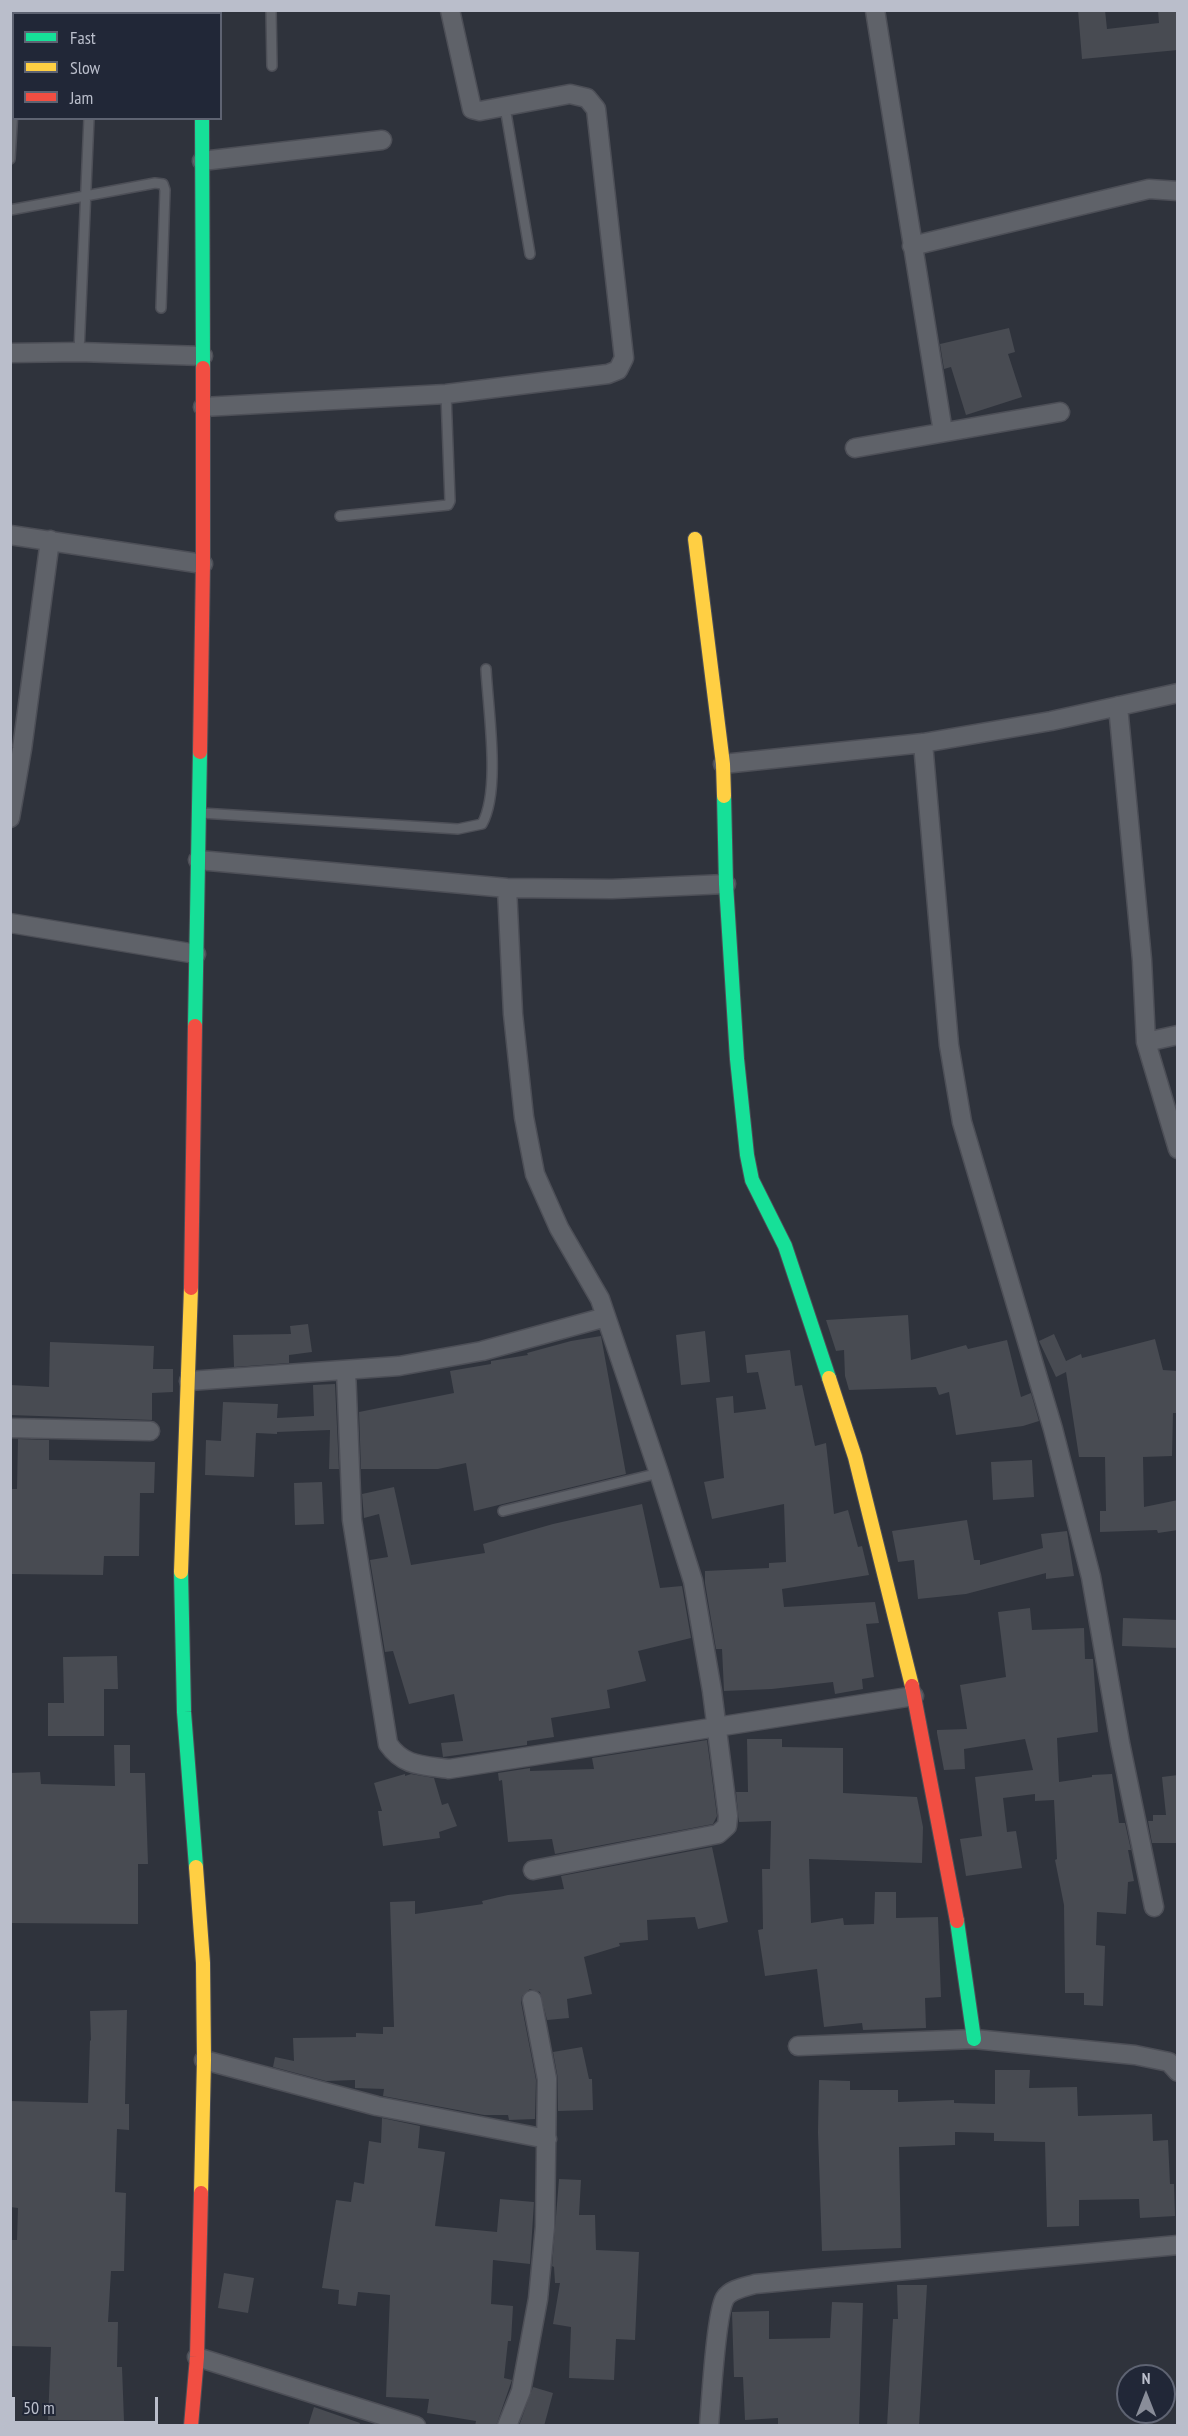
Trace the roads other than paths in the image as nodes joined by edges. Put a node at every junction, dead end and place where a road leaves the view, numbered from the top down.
1 (271, 10) edge
2 (450, 10) edge
3 (875, 10) edge
4 (272, 66) dead end
5 (505, 106) junction
6 (12, 120) edge
7 (89, 120) edge
8 (202, 120) edge
9 (382, 140) dead end
10 (10, 159) edge
11 (202, 161) junction
12 (1178, 191) edge
13 (86, 195) junction
14 (10, 210) edge
15 (912, 246) junction
16 (530, 254) dead end
17 (161, 308) dead end
18 (79, 352) junction
19 (10, 353) edge
20 (203, 356) junction
21 (446, 394) junction
22 (203, 407) junction
23 (1060, 412) dead end
24 (943, 432) junction
25 (855, 448) dead end
26 (340, 516) dead end
27 (10, 535) edge
28 (695, 539) dead end
29 (50, 540) junction
30 (203, 564) junction
31 (486, 669) dead end
32 (1178, 693) edge
33 (1118, 706) junction
34 (923, 743) junction
35 (723, 764) junction
36 (199, 813) junction
37 (10, 818) edge
38 (198, 860) junction
39 (726, 884) junction
40 (507, 888) junction
41 (10, 922) edge
42 (196, 954) junction
43 (1178, 1035) edge
44 (1146, 1042) junction
45 (1178, 1149) edge
46 (606, 1317) junction
47 (346, 1370) junction
48 (189, 1382) junction
49 (10, 1428) edge
50 (150, 1431) dead end
51 (659, 1473) junction
52 (503, 1511) dead end
53 (914, 1696) junction
54 (716, 1727) junction
55 (533, 1870) dead end
56 (1154, 1907) dead end
57 (532, 2000) dead end
58 (974, 2038) junction
59 (798, 2046) dead end
60 (204, 2060) junction
61 (1178, 2072) edge
62 (547, 2139) junction
63 (1178, 2244) edge
64 (197, 2357) junction
65 (191, 2426) edge
66 (416, 2426) edge
67 (507, 2426) edge
68 (709, 2426) edge

1 - 4 lane
2 - 5 street
3 - 15 street
5 - 16 lane
5 - 21 street
6 - 10 lane
7 - 13 lane
8 - 11 street
9 - 11 street
11 - 20 street
12 - 15 street
13 - 14 lane
13 - 17 lane
13 - 18 lane
15 - 24 street
18 - 19 street
18 - 20 street
20 - 22 street
21 - 22 street
21 - 26 lane
22 - 30 street
23 - 24 street
24 - 25 street
27 - 29 street
28 - 35 street
29 - 30 street
29 - 37 street
30 - 36 street
31 - 36 lane
32 - 33 street
33 - 34 street
33 - 44 street
34 - 35 street
34 - 56 street
35 - 39 street
36 - 38 street
38 - 40 street
38 - 42 street
39 - 40 street
39 - 53 street
40 - 46 street
41 - 42 street
42 - 48 street
43 - 44 street
44 - 45 street
46 - 47 street
46 - 51 street
47 - 48 street
47 - 54 street
48 - 60 street
49 - 50 street
51 - 52 lane
51 - 54 street
53 - 54 street
53 - 58 street
54 - 55 street
57 - 62 street
58 - 59 street
58 - 61 street
60 - 62 street
60 - 64 street
62 - 67 street
63 - 68 street
64 - 65 street
64 - 66 street

